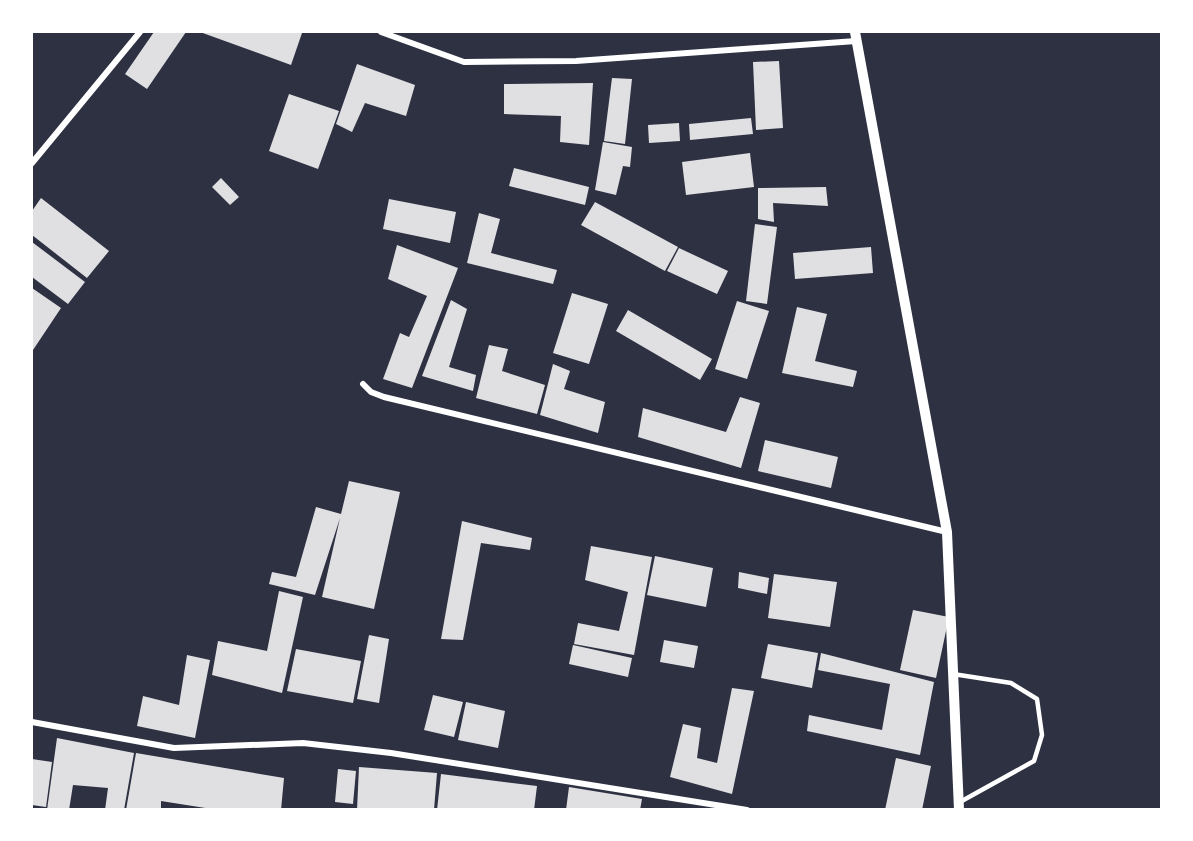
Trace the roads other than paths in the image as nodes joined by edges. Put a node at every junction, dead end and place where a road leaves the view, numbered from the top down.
1 (140, 32) edge
2 (381, 32) edge
3 (856, 36) edge
4 (32, 163) edge
5 (363, 384) dead end
6 (947, 532) junction
7 (953, 674) junction
8 (32, 722) edge
9 (959, 806) edge
10 (747, 810) edge

1 - 4 street
2 - 3 street
3 - 6 street
5 - 6 street
6 - 7 street
7 - 9 street
7 - 9 lane
8 - 10 street

